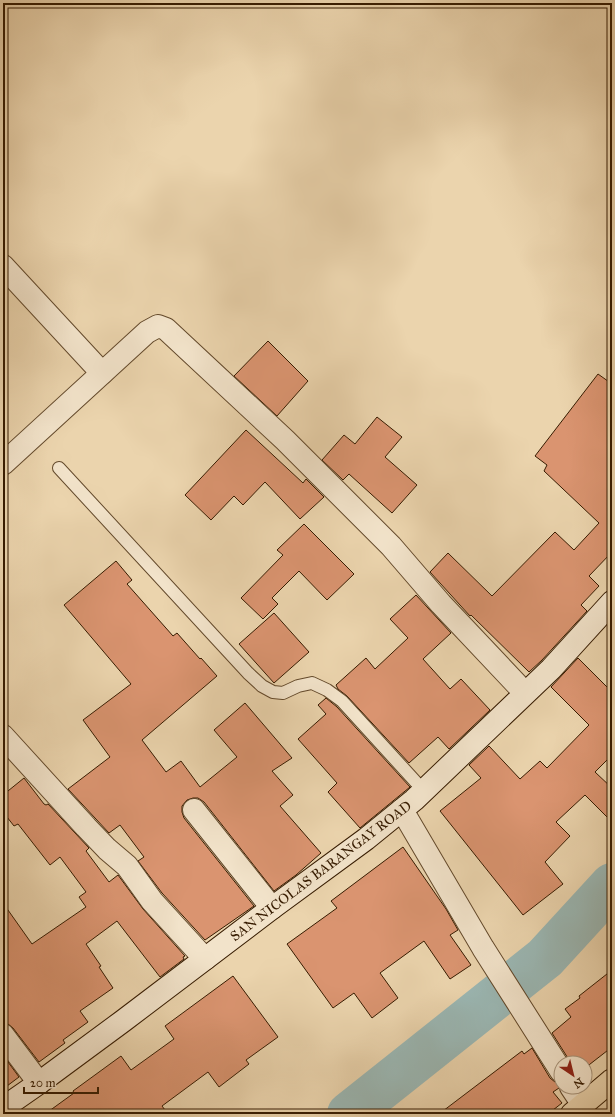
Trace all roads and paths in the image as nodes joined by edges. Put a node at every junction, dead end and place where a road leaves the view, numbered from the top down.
1 (3, 266) edge
2 (102, 373) junction
3 (3, 464) edge
4 (59, 468) dead end
5 (612, 602) edge
6 (525, 693) junction
7 (3, 736) edge
8 (424, 791) junction
9 (194, 810) dead end
10 (402, 810) junction
11 (272, 908) junction
12 (205, 959) junction
13 (3, 1035) edge
14 (553, 1059) edge
15 (612, 1080) edge
16 (40, 1083) junction
17 (574, 1095) edge
18 (3, 1108) edge
19 (578, 1110) edge

1 - 2 street
2 - 3 street
2 - 6 street
4 - 8 lane
5 - 6 street, SAN NICOLAS BARANGAY ROAD
6 - 8 street, SAN NICOLAS BARANGAY ROAD
7 - 12 street
8 - 10 street, SAN NICOLAS BARANGAY ROAD
9 - 11 street
10 - 11 street, SAN NICOLAS BARANGAY ROAD
10 - 14 street
11 - 12 street, SAN NICOLAS BARANGAY ROAD
12 - 16 street, SAN NICOLAS BARANGAY ROAD
13 - 16 street
15 - 19 highway
16 - 18 street, SAN NICOLAS BARANGAY ROAD
17 - 19 street

